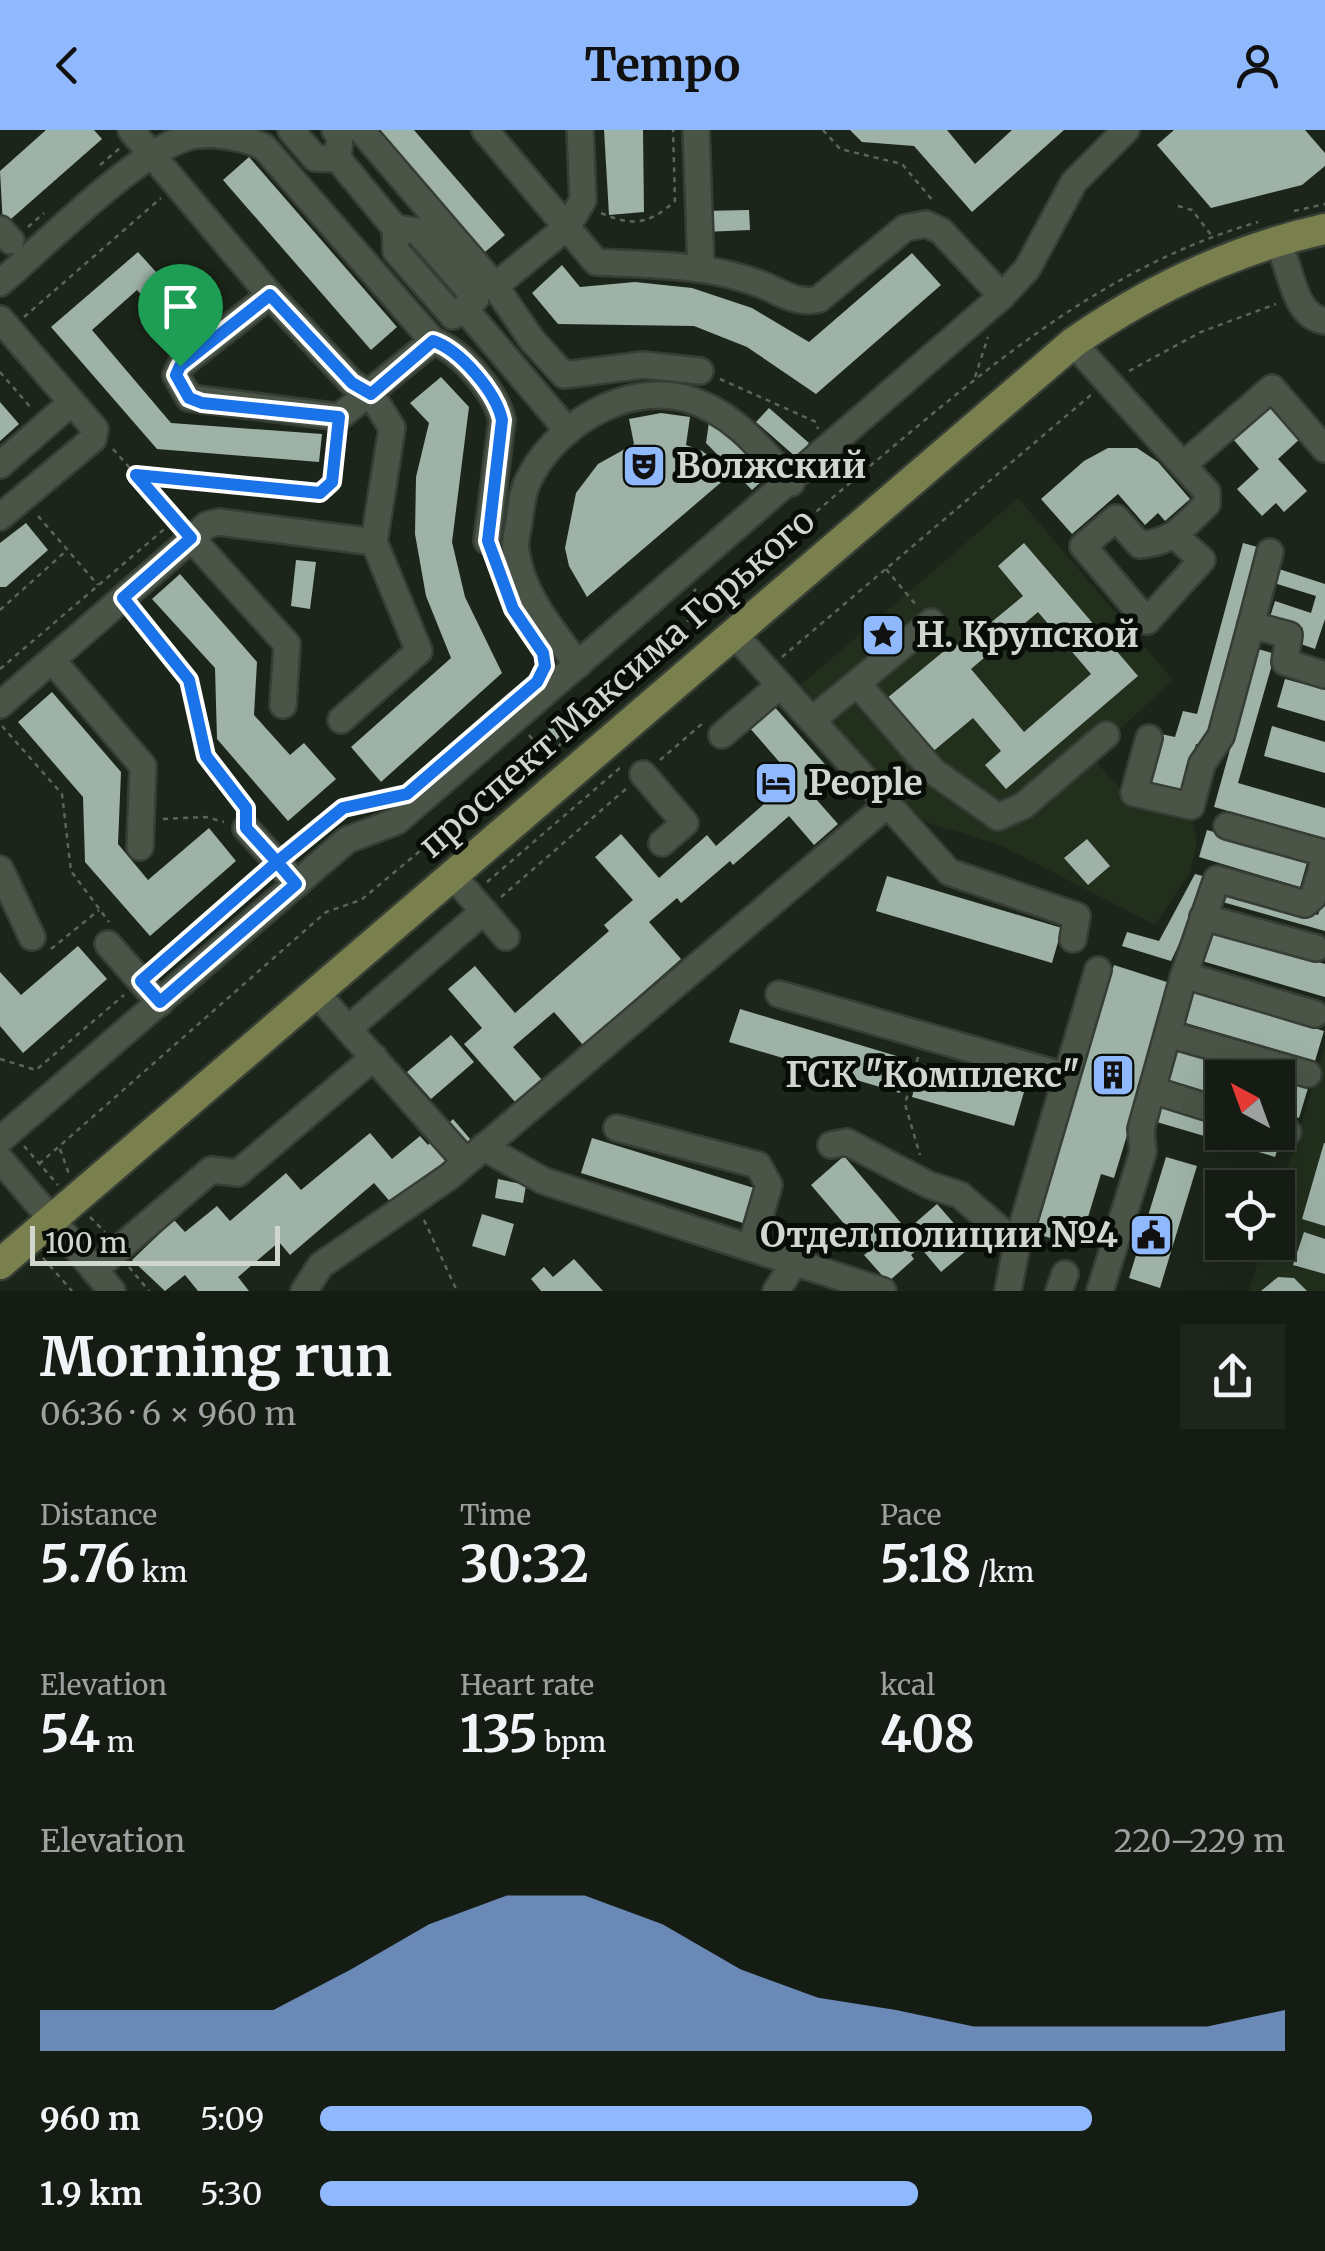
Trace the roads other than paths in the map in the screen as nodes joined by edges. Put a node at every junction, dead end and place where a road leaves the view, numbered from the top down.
1 (132, 130) edge
2 (291, 130) edge
3 (335, 130) edge
4 (361, 130) edge
5 (485, 130) edge
6 (580, 130) edge
7 (696, 130) edge
8 (1110, 135) edge
9 (152, 154) junction
10 (338, 158) junction
11 (567, 227) junction
12 (1325, 229) edge
13 (1325, 248) edge
14 (1284, 258) junction
15 (700, 268) junction
16 (0, 283) edge
17 (495, 286) junction
18 (270, 295) junction
19 (1002, 296) junction
20 (1325, 320) edge
21 (5, 324) edge
22 (433, 341) junction
23 (1079, 348) junction
24 (710, 375) road end
25 (371, 394) junction
26 (72, 402) junction
27 (568, 431) junction
28 (1325, 449) edge
29 (0, 465) edge
30 (1182, 465) junction
31 (791, 483) junction
32 (0, 517) edge
33 (183, 529) junction
34 (1174, 535) junction
35 (488, 541) dead end
36 (374, 542) junction
37 (1270, 552) dead end
38 (930, 622) dead end
39 (1251, 624) junction
40 (738, 638) junction
41 (52, 660) junction
42 (578, 665) junction
43 (1323, 667) edge
44 (776, 675) junction
45 (857, 683) junction
46 (0, 705) edge
47 (283, 706) dead end
48 (341, 720) dead end
49 (812, 720) junction
50 (712, 730) road end
51 (1106, 735) dead end
52 (1148, 738) dead end
53 (643, 774) road end
54 (888, 804) junction
55 (1227, 826) dead end
56 (246, 828) road end
57 (662, 843) dead end
58 (140, 846) dead end
59 (0, 869) edge
60 (296, 884) junction
61 (467, 892) junction
62 (1203, 917) junction
63 (32, 937) road end
64 (506, 937) dead end
65 (1072, 940) dead end
66 (108, 944) road end
67 (1316, 948) dead end
68 (1098, 970) dead end
69 (1184, 976) junction
70 (780, 994) dead end
71 (321, 998) junction
72 (160, 1002) junction
73 (1316, 1014) dead end
74 (348, 1029) junction
75 (1168, 1034) junction
76 (374, 1058) junction
77 (1308, 1074) dead end
78 (1066, 1076) junction
79 (1152, 1090) junction
80 (1205, 1107) edge
81 (617, 1128) dead end
82 (0, 1140) edge
83 (831, 1145) dead end
84 (474, 1155) junction
85 (0, 1159) edge
86 (56, 1225) junction
87 (1017, 1244) junction
88 (751, 1247) junction
89 (796, 1261) junction
90 (0, 1264) edge
91 (94, 1270) junction
92 (0, 1283) edge
93 (310, 1290) edge
94 (112, 1291) edge
95 (776, 1291) edge
96 (883, 1291) edge
97 (1008, 1291) edge
98 (1100, 1291) edge

1 - 9 street
2 - 10 street
3 - 10 street
4 - 17 street
5 - 11 street
6 - 11 street
7 - 15 street
8 - 19 street
9 - 16 street
9 - 18 street
9 - 22 street
10 - 27 street
11 - 15 street
11 - 17 street
12 - 23 main road, проспект Максима Горького
13 - 14 main road, проспект Максима Горького
14 - 20 street
14 - 23 main road, проспект Максима Горького
15 - 19 street
17 - 24 street
18 - 25 street
18 - 25 street
19 - 31 street
21 - 26 street
22 - 25 street
22 - 35 street
23 - 30 street
23 - 40 main road, проспект Максима Горького
25 - 36 street
26 - 29 street
26 - 32 street
27 - 31 street
27 - 42 street
28 - 30 street
30 - 34 street
31 - 42 street
33 - 36 street
33 - 41 street
33 - 47 street
34 - 34 street
36 - 48 street
37 - 39 street
38 - 45 street
39 - 43 street
39 - 52 street
40 - 44 street
40 - 61 main road, проспект Максима Горького
41 - 46 street
41 - 58 street
42 - 60 street
44 - 49 street
44 - 50 street
45 - 49 street
45 - 51 street
49 - 54 street
53 - 57 street
54 - 65 street
54 - 84 street
55 - 62 street
56 - 60 street
59 - 63 street
60 - 72 street
61 - 64 street
61 - 71 main road, проспект Максима Горького
61 - 74 street
62 - 67 street
62 - 69 street
66 - 72 street
68 - 78 street
69 - 73 street
69 - 75 street
70 - 78 street
71 - 74 street
71 - 86 main road, проспект Максима Горького
72 - 82 street
74 - 76 street
75 - 77 street
75 - 79 street
76 - 84 street
76 - 91 street
78 - 87 street
79 - 80 street
79 - 98 street
81 - 88 street
83 - 87 street
84 - 88 street
84 - 93 street
85 - 86 street
86 - 90 main road, проспект Максима Горького
86 - 91 street
86 - 92 main road, проспект Максима Горького
87 - 97 street
88 - 89 street
89 - 95 street
89 - 96 street
91 - 94 street

